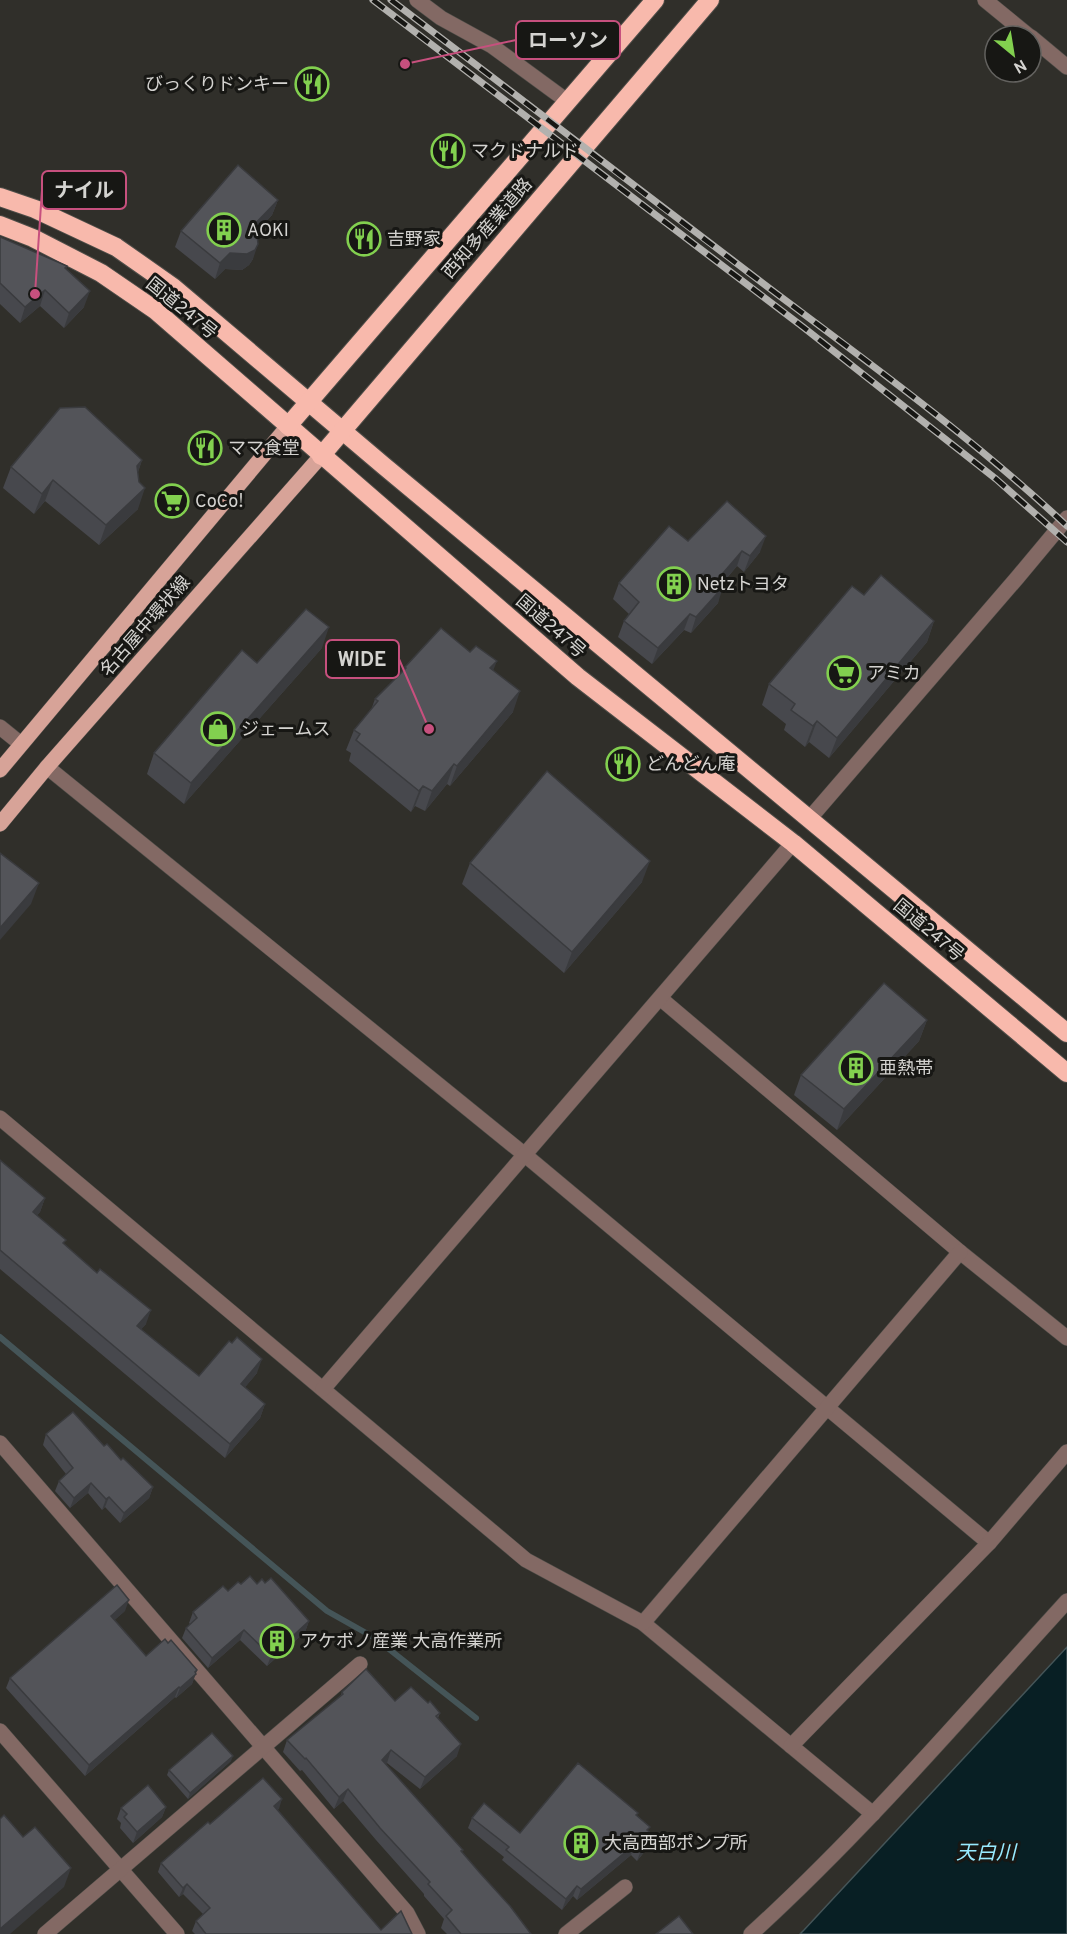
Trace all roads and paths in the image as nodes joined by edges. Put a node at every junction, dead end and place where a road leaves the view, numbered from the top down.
1 (417, 0) edge
2 (655, 0) edge
3 (710, 0) edge
4 (985, 0) edge
5 (1014, 24) edge
6 (1043, 48) edge
7 (1067, 67) edge
8 (567, 100) junction
9 (0, 197) edge
10 (0, 225) edge
11 (309, 401) junction
12 (288, 426) junction
13 (342, 430) junction
14 (321, 456) junction
15 (1067, 518) edge
16 (0, 727) edge
17 (21, 744) junction
18 (47, 767) junction
19 (0, 770) edge
20 (810, 818) junction
21 (0, 824) edge
22 (793, 843) junction
23 (660, 998) junction
24 (1067, 1033) edge
25 (1067, 1073) edge
26 (0, 1118) edge
27 (525, 1155) junction
28 (960, 1252) junction
29 (1067, 1338) edge
30 (323, 1389) junction
31 (826, 1407) junction
32 (0, 1443) edge
33 (1067, 1452) edge
34 (989, 1543) junction
35 (1067, 1601) edge
36 (643, 1623) junction
37 (360, 1664) dead end
38 (0, 1731) edge
39 (791, 1746) junction
40 (262, 1747) junction
41 (873, 1814) junction
42 (120, 1868) junction
43 (625, 1887) dead end
44 (45, 1934) edge
45 (177, 1934) edge
46 (418, 1934) edge
47 (566, 1934) edge
48 (751, 1934) edge

1 - 8 street
2 - 8 highway, 西知多産業道路
3 - 13 highway, 西知多産業道路
4 - 5 street
6 - 7 street
8 - 11 highway, 西知多産業道路
9 - 11 highway, 国道247号
10 - 12 highway, 国道247号
11 - 12 highway, 西知多産業道路
11 - 13 highway, 国道247号
12 - 14 highway, 国道247号
12 - 17 main road, 名古屋中環状線
13 - 14 highway, 西知多産業道路
13 - 20 highway, 国道247号
14 - 18 main road, 名古屋中環状線
14 - 22 highway, 国道247号
15 - 20 street
16 - 17 street
17 - 19 main road, 名古屋中環状線
18 - 21 main road, 名古屋中環状線
18 - 27 street
20 - 24 highway, 国道247号
22 - 23 street
22 - 25 highway, 国道247号
23 - 27 street
23 - 28 street
26 - 30 street
27 - 30 street
27 - 31 street
28 - 29 street
28 - 31 street
30 - 36 street
31 - 34 street
31 - 36 street
32 - 40 street
33 - 34 street
34 - 39 street
35 - 41 street
36 - 39 street
37 - 40 street
38 - 42 street
39 - 41 street
40 - 42 street
40 - 46 street
41 - 48 street
42 - 44 street
42 - 45 street
43 - 47 street

